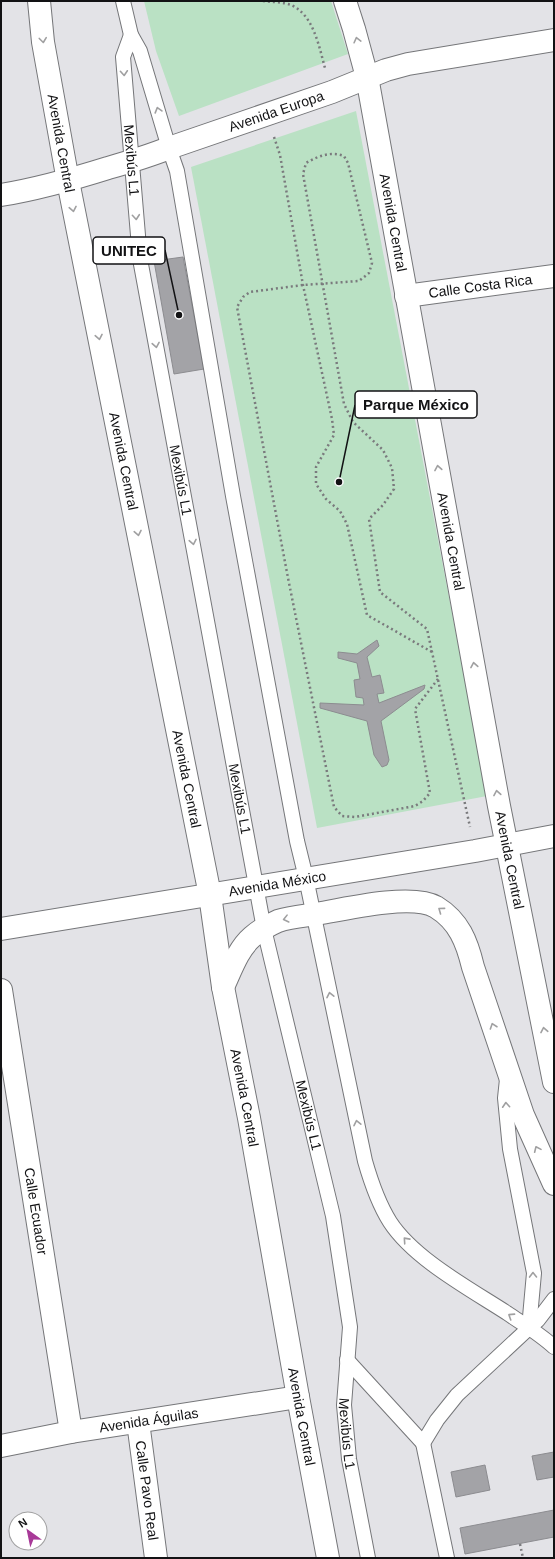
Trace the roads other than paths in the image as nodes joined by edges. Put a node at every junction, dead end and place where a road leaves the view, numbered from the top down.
1 (39, 1) edge
2 (123, 1) edge
3 (344, 1) edge
4 (131, 36) junction
5 (554, 40) edge
6 (367, 77) junction
7 (169, 148) junction
8 (131, 161) junction
9 (68, 181) junction
10 (1, 195) edge
11 (554, 276) edge
12 (406, 296) junction
13 (554, 836) edge
14 (508, 846) junction
15 (306, 878) junction
16 (257, 886) junction
17 (210, 895) junction
18 (313, 914) junction
19 (264, 928) junction
20 (1, 929) edge
21 (223, 986) junction
22 (1, 990) edge
23 (508, 1071) junction
24 (554, 1082) edge
25 (554, 1184) edge
26 (554, 1299) edge
27 (529, 1328) junction
28 (554, 1347) edge
29 (347, 1360) junction
30 (298, 1397) junction
31 (138, 1422) junction
32 (71, 1432) junction
33 (423, 1443) junction
34 (1, 1446) edge
35 (156, 1558) edge
36 (328, 1558) edge
37 (368, 1558) edge
38 (446, 1558) edge

1 -> 9 main road, Avenida Central
2 - 4 lane
6 -> 3 main road, Avenida Central
7 -> 4 lane
4 -> 8 lane, Mexibús L1
5 - 6 main road, Avenida Europa
6 - 7 main road, Avenida Europa
6 - 12 main road, Avenida Central
7 - 8 main road, Avenida Europa
7 - 15 lane
8 - 9 main road, Avenida Europa
8 -> 16 lane, Mexibús L1
9 - 10 main road, Avenida Europa
9 -> 17 main road, Avenida Central
11 - 12 main road, Calle Costa Rica
14 -> 12 main road, Avenida Central
13 - 14 main road, Avenida México
14 - 15 main road, Avenida México
24 -> 14 main road, Avenida Central
15 - 16 main road, Avenida México
15 - 18 lane
16 - 17 main road, Avenida México
16 - 19 lane, Mexibús L1
17 - 20 main road, Avenida México
17 - 21 main road, Avenida Central
18 -> 19 main road
23 -> 18 main road
27 -> 18 lane
19 - 21 main road
19 - 29 lane, Mexibús L1
21 - 30 main road, Avenida Central
22 - 32 main road, Calle Ecuador
25 -> 23 main road
27 -> 23 lane
26 - 27 lane
27 - 28 lane
27 - 33 lane
29 - 33 lane
29 - 37 lane, Mexibús L1
30 - 31 main road, Avenida Águilas
30 - 36 main road, Avenida Central
31 - 32 main road, Avenida Águilas
31 - 35 main road, Calle Pavo Real
32 - 34 main road, Avenida Águilas
33 - 38 lane

